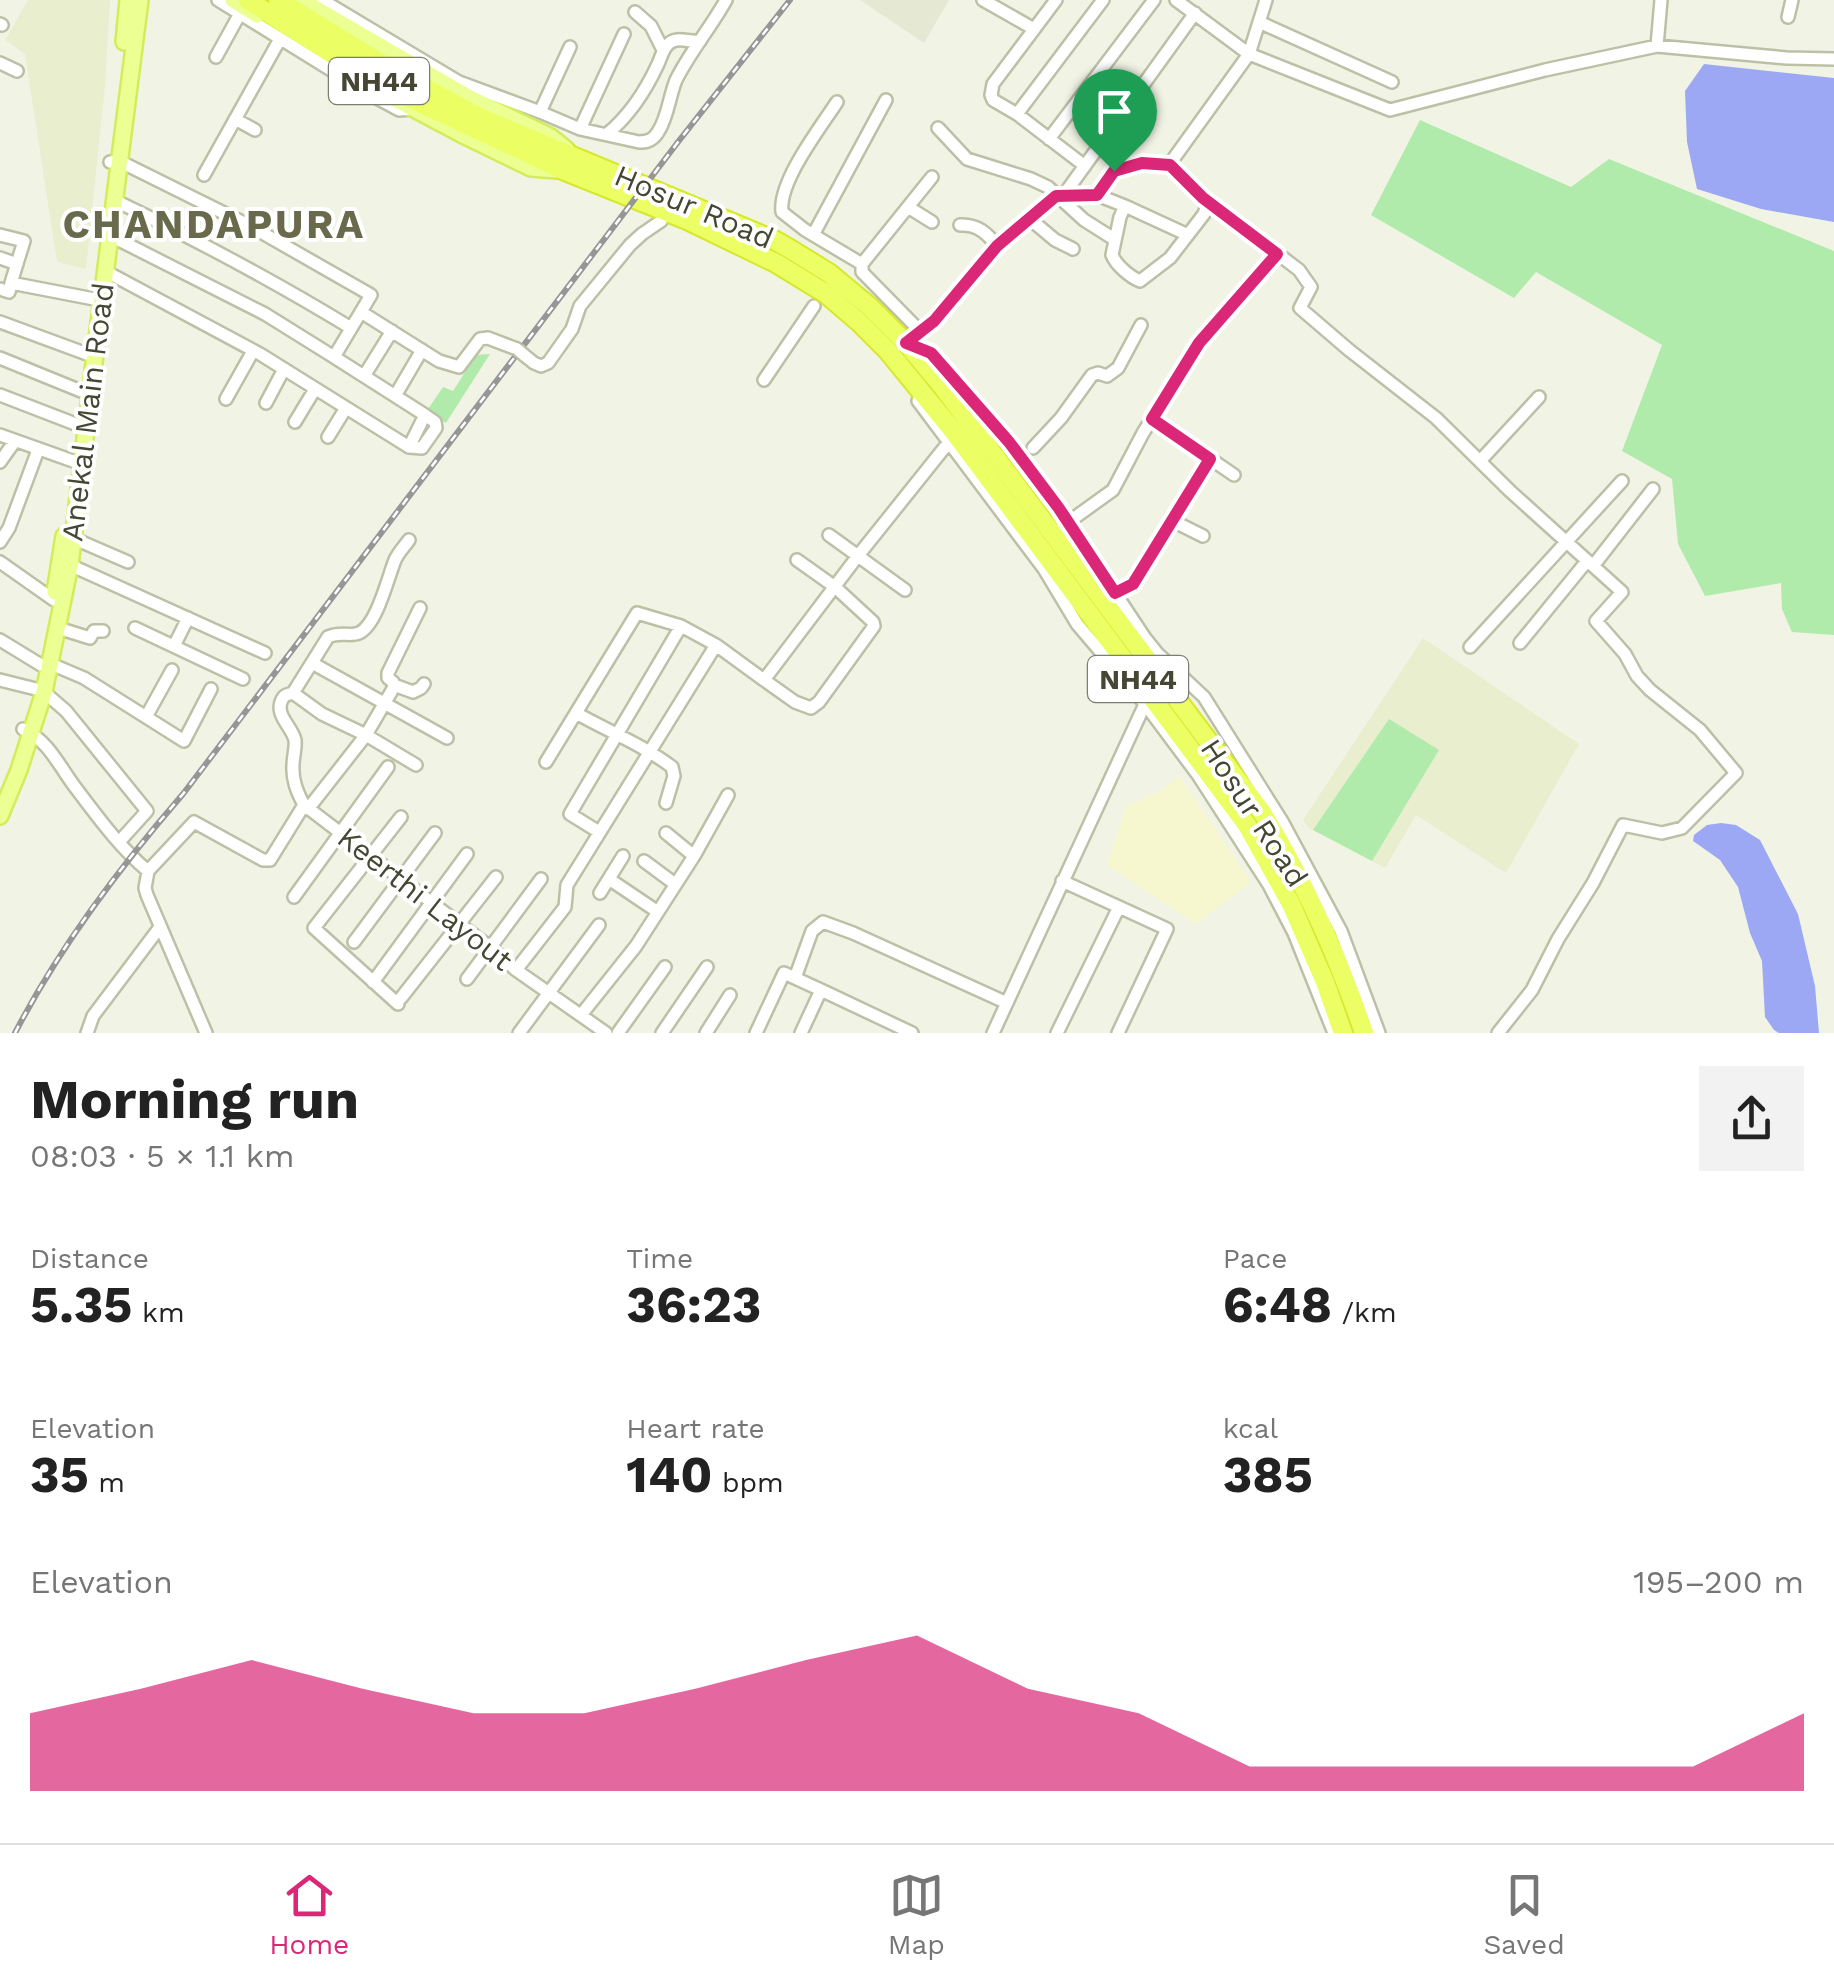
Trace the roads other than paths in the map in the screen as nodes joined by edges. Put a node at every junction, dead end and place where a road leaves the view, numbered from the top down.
1 (128, 0) edge
2 (140, 0) edge
3 (218, 0) edge
4 (278, 0) edge
5 (301, 0) edge
6 (322, 0) edge
7 (726, 0) edge
8 (983, 0) edge
9 (1056, 0) edge
10 (1104, 0) edge
11 (1154, 0) edge
12 (1176, 0) edge
13 (1266, 0) edge
14 (1661, 0) edge
15 (1792, 0) edge
16 (241, 5) edge
17 (634, 12) dead end
18 (1195, 14) junction
19 (1788, 17) dead end
20 (1259, 22) junction
21 (1034, 29) junction
22 (624, 34) dead end
23 (280, 39) junction
24 (700, 41) junction
25 (1657, 46) junction
26 (570, 47) dead end
27 (663, 50) junction
28 (1249, 54) junction
29 (216, 57) dead end
30 (1834, 60) edge
31 (0, 63) edge
32 (18, 71) dead end
33 (459, 82) junction
34 (1392, 82) dead end
35 (468, 97) junction
36 (886, 100) dead end
37 (837, 102) dead end
38 (412, 109) junction
39 (540, 112) junction
40 (1016, 114) junction
41 (235, 119) junction
42 (938, 128) dead end
43 (580, 129) junction
44 (254, 130) dead end
45 (607, 134) junction
46 (1049, 139) junction
47 (519, 142) junction
48 (114, 161) junction
49 (571, 164) junction
50 (1170, 165) junction
51 (1084, 166) junction
52 (204, 175) dead end
53 (932, 177) dead end
54 (1097, 195) junction
55 (1060, 196) junction
56 (114, 200) junction
57 (1208, 202) junction
58 (1125, 206) junction
59 (908, 207) junction
60 (665, 211) junction
61 (1030, 219) junction
62 (932, 222) dead end
63 (960, 225) dead end
64 (1188, 234) junction
65 (0, 235) edge
66 (110, 235) junction
67 (814, 236) junction
68 (1114, 239) junction
69 (997, 246) junction
70 (1072, 248) dead end
71 (1277, 254) junction
72 (0, 258) edge
73 (17, 264) junction
74 (862, 264) junction
75 (105, 271) junction
76 (6, 286) edge
77 (94, 299) junction
78 (814, 306) dead end
79 (360, 312) junction
80 (0, 322) edge
81 (1140, 325) dead end
82 (351, 328) junction
83 (392, 332) junction
84 (913, 337) junction
85 (254, 350) junction
86 (422, 350) junction
87 (87, 354) junction
88 (334, 357) junction
89 (0, 358) edge
90 (284, 369) junction
91 (364, 376) junction
92 (910, 378) junction
93 (764, 380) dead end
94 (316, 389) junction
95 (81, 391) junction
96 (0, 396) edge
97 (395, 396) junction
98 (1538, 397) dead end
99 (226, 399) dead end
100 (266, 404) dead end
101 (346, 408) junction
102 (1152, 419) junction
103 (295, 422) dead end
104 (78, 425) junction
105 (0, 435) edge
106 (328, 437) dead end
107 (16, 441) junction
108 (949, 442) junction
109 (1033, 448) dead end
110 (38, 450) junction
111 (1210, 459) junction
112 (73, 461) junction
113 (1480, 461) junction
114 (0, 462) edge
115 (1234, 475) dead end
116 (1622, 481) dead end
117 (1654, 489) dead end
118 (1173, 520) junction
119 (1060, 528) junction
120 (828, 535) dead end
121 (69, 536) junction
122 (1204, 536) dead end
123 (409, 540) dead end
124 (0, 542) edge
125 (1566, 542) junction
126 (857, 557) junction
127 (798, 560) dead end
128 (0, 562) edge
129 (128, 562) dead end
130 (1590, 563) junction
131 (70, 564) junction
132 (835, 587) junction
133 (906, 590) dead end
134 (1109, 598) junction
135 (54, 600) junction
136 (420, 608) dead end
137 (188, 618) junction
138 (681, 626) junction
139 (58, 628) junction
140 (136, 628) dead end
141 (103, 631) dead end
142 (0, 640) edge
143 (1520, 643) dead end
144 (716, 645) junction
145 (174, 646) junction
146 (1470, 647) dead end
147 (266, 654) dead end
148 (312, 663) junction
149 (46, 665) junction
150 (172, 670) dead end
151 (243, 679) dead end
152 (0, 680) edge
153 (764, 680) junction
154 (394, 684) junction
155 (424, 684) dead end
156 (211, 689) dead end
157 (40, 691) junction
158 (293, 693) junction
159 (1145, 704) junction
160 (385, 705) junction
161 (576, 713) junction
162 (146, 717) junction
163 (28, 731) junction
164 (366, 735) junction
165 (617, 736) junction
166 (447, 738) dead end
167 (650, 750) junction
168 (546, 762) dead end
169 (416, 764) dead end
170 (388, 767) dead end
171 (728, 794) dead end
172 (0, 798) edge
173 (666, 802) dead end
174 (306, 807) junction
175 (0, 816) edge
176 (401, 817) dead end
177 (338, 832) junction
178 (599, 832) junction
179 (666, 833) dead end
180 (436, 834) dead end
181 (120, 842) junction
182 (466, 854) dead end
183 (369, 856) junction
184 (623, 856) dead end
185 (694, 856) junction
186 (644, 861) dead end
187 (148, 871) junction
188 (496, 877) dead end
189 (609, 878) junction
190 (400, 879) junction
191 (541, 879) dead end
192 (1062, 881) junction
193 (675, 884) junction
194 (600, 893) dead end
195 (294, 896) dead end
196 (430, 903) junction
197 (1119, 908) junction
198 (658, 912) junction
199 (460, 926) junction
200 (600, 926) dead end
201 (160, 927) junction
202 (354, 942) dead end
203 (491, 948) junction
204 (665, 968) dead end
205 (707, 968) dead end
206 (516, 970) junction
207 (467, 978) dead end
208 (796, 978) junction
209 (373, 982) junction
210 (822, 990) junction
211 (548, 993) junction
212 (730, 996) dead end
213 (1007, 1003) junction
214 (580, 1015) junction
215 (891, 1028) edge
216 (665, 1032) edge
217 (87, 1033) edge
218 (206, 1033) edge
219 (519, 1033) edge
220 (606, 1033) edge
221 (618, 1033) edge
222 (706, 1033) edge
223 (756, 1033) edge
224 (801, 1033) edge
225 (912, 1033) edge
226 (994, 1033) edge
227 (1057, 1033) edge
228 (1118, 1033) edge
229 (1334, 1033) edge
230 (1343, 1033) edge
231 (1364, 1033) edge
232 (1378, 1033) edge
233 (1498, 1033) edge

1 - 48 main road
2 - 48 main road, Anekal Main Road
3 - 16 street
4 - 47 highway, NH44
5 - 35 main road
6 - 33 street
7 - 24 street
8 - 21 street
9 - 21 street
10 - 40 street
11 - 46 street
12 - 18 street
13 - 20 street
14 - 25 street
15 - 19 street
16 - 23 street
16 - 29 street
16 - 38 main road
16 - 47 highway, NH44
17 - 27 street
18 - 28 street
18 - 51 street
20 - 28 street
20 - 34 street
21 - 40 street
22 - 43 street
23 - 38 street
23 - 41 street
24 - 27 street
24 - 45 street
25 - 28 street
25 - 30 street
26 - 39 street
27 - 45 street
28 - 50 street
31 - 32 street
33 - 35 street
33 - 39 street
35 - 49 main road
36 - 67 street
37 - 67 street
38 - 49 main road
39 - 43 street
40 - 46 street
41 - 44 street
41 - 52 street
42 - 55 street
43 - 45 street
46 - 51 street
47 - 49 highway, NH44
48 - 56 main road, Anekal Main Road
48 - 77 main road
48 - 79 street
49 - 60 highway, Hosur Road / NH44
49 - 84 highway, Hosur Road / NH44
50 - 54 street
50 - 57 street
51 - 55 street
53 - 59 street
54 - 55 street
54 - 58 street
55 - 61 street
55 - 68 street
56 - 66 main road, Anekal Main Road
56 - 82 street
57 - 64 street
57 - 71 street
58 - 64 street
58 - 68 street
59 - 62 street
59 - 74 street
60 - 86 street
60 - 92 highway, Hosur Road / NH44
61 - 69 street
61 - 70 street
63 - 69 street
64 - 68 street
65 - 73 street
66 - 75 main road, Anekal Main Road
66 - 88 street
67 - 74 street
69 - 84 street
71 - 102 street
71 - 113 street
72 - 73 street
73 - 76 street
74 - 84 street
75 - 85 street
75 - 121 main road, Anekal Main Road
76 - 77 street
77 - 87 main road
78 - 93 street
79 - 82 street
79 - 83 street
80 - 87 street
81 - 109 street
82 - 88 street
83 - 86 street
83 - 91 street
84 - 119 highway, Hosur Road / NH44
85 - 90 street
85 - 99 street
86 - 97 street
87 - 95 main road
88 - 91 street
89 - 95 street
90 - 94 street
90 - 100 street
91 - 97 street
92 - 108 street
92 - 230 highway, Hosur Road / NH44
94 - 101 street
94 - 103 street
95 - 104 main road
96 - 104 street
97 - 101 street
98 - 113 street
101 - 106 street
102 - 111 street
102 - 119 street
104 - 112 main road
105 - 107 street
107 - 110 street
107 - 114 street
108 - 126 street
108 - 159 street
110 - 112 street
110 - 124 street
111 - 115 street
111 - 118 street
112 - 121 main road
113 - 125 street
116 - 125 street
117 - 130 street
118 - 122 street
118 - 134 street
119 - 134 highway, Hosur Road / NH44
120 - 126 street
121 - 129 street
121 - 131 main road, Anekal Main Road
121 - 135 main road
123 - 148 street
125 - 130 street
125 - 146 street
126 - 132 street
126 - 133 street
127 - 132 street
128 - 135 street
130 - 143 street
130 - 233 street
131 - 137 street
131 - 139 main road, Anekal Main Road
132 - 153 street
132 - 153 street
134 - 231 highway, Hosur Road / NH44
134 - 232 street
135 - 149 main road
136 - 154 street
137 - 145 street
137 - 147 street
138 - 144 street
138 - 161 street
138 - 165 street
139 - 141 street
139 - 149 main road, Anekal Main Road
140 - 145 street
142 - 149 street
144 - 153 street
144 - 167 street
145 - 151 street
148 - 158 street
148 - 160 street
149 - 157 main road, Anekal Main Road
149 - 162 street
150 - 162 street
152 - 157 street
154 - 155 street
154 - 160 street
156 - 162 street
157 - 163 main road, Anekal Main Road
157 - 181 street
158 - 164 street
158 - 174 street
159 - 192 street
159 - 229 street
160 - 164 street
160 - 166 street
161 - 165 street
161 - 168 street
163 - 172 main road
163 - 175 main road, Anekal Main Road
163 - 181 street
164 - 169 street
164 - 174 street
165 - 167 street
165 - 178 street
167 - 173 street
167 - 178 street
170 - 177 street
171 - 185 street
174 - 177 street, Keerthi Layout
174 - 187 street, Keerthi Layout
176 - 183 street
177 - 183 street, Keerthi Layout
177 - 195 street
178 - 206 street
179 - 185 street
180 - 190 street
181 - 187 street
182 - 196 street
183 - 190 street, Keerthi Layout
183 - 209 street
184 - 189 street
185 - 193 street
186 - 193 street
187 - 201 street
188 - 199 street
189 - 194 street
189 - 198 street
190 - 196 street, Keerthi Layout
190 - 202 street
191 - 203 street
192 - 197 street
192 - 213 street
193 - 198 street
196 - 199 street, Keerthi Layout
196 - 209 street
197 - 227 street
197 - 228 street
198 - 214 street
199 - 203 street, Keerthi Layout
199 - 209 street
200 - 211 street
201 - 217 street
201 - 218 street
203 - 206 street, Keerthi Layout
203 - 207 street
204 - 221 street
205 - 216 street
206 - 211 street, Keerthi Layout
208 - 210 street
208 - 213 street
208 - 223 street
210 - 215 street
210 - 224 street
211 - 214 street, Keerthi Layout
211 - 219 street
212 - 222 street
213 - 226 street
214 - 220 street, Keerthi Layout
215 - 225 street

